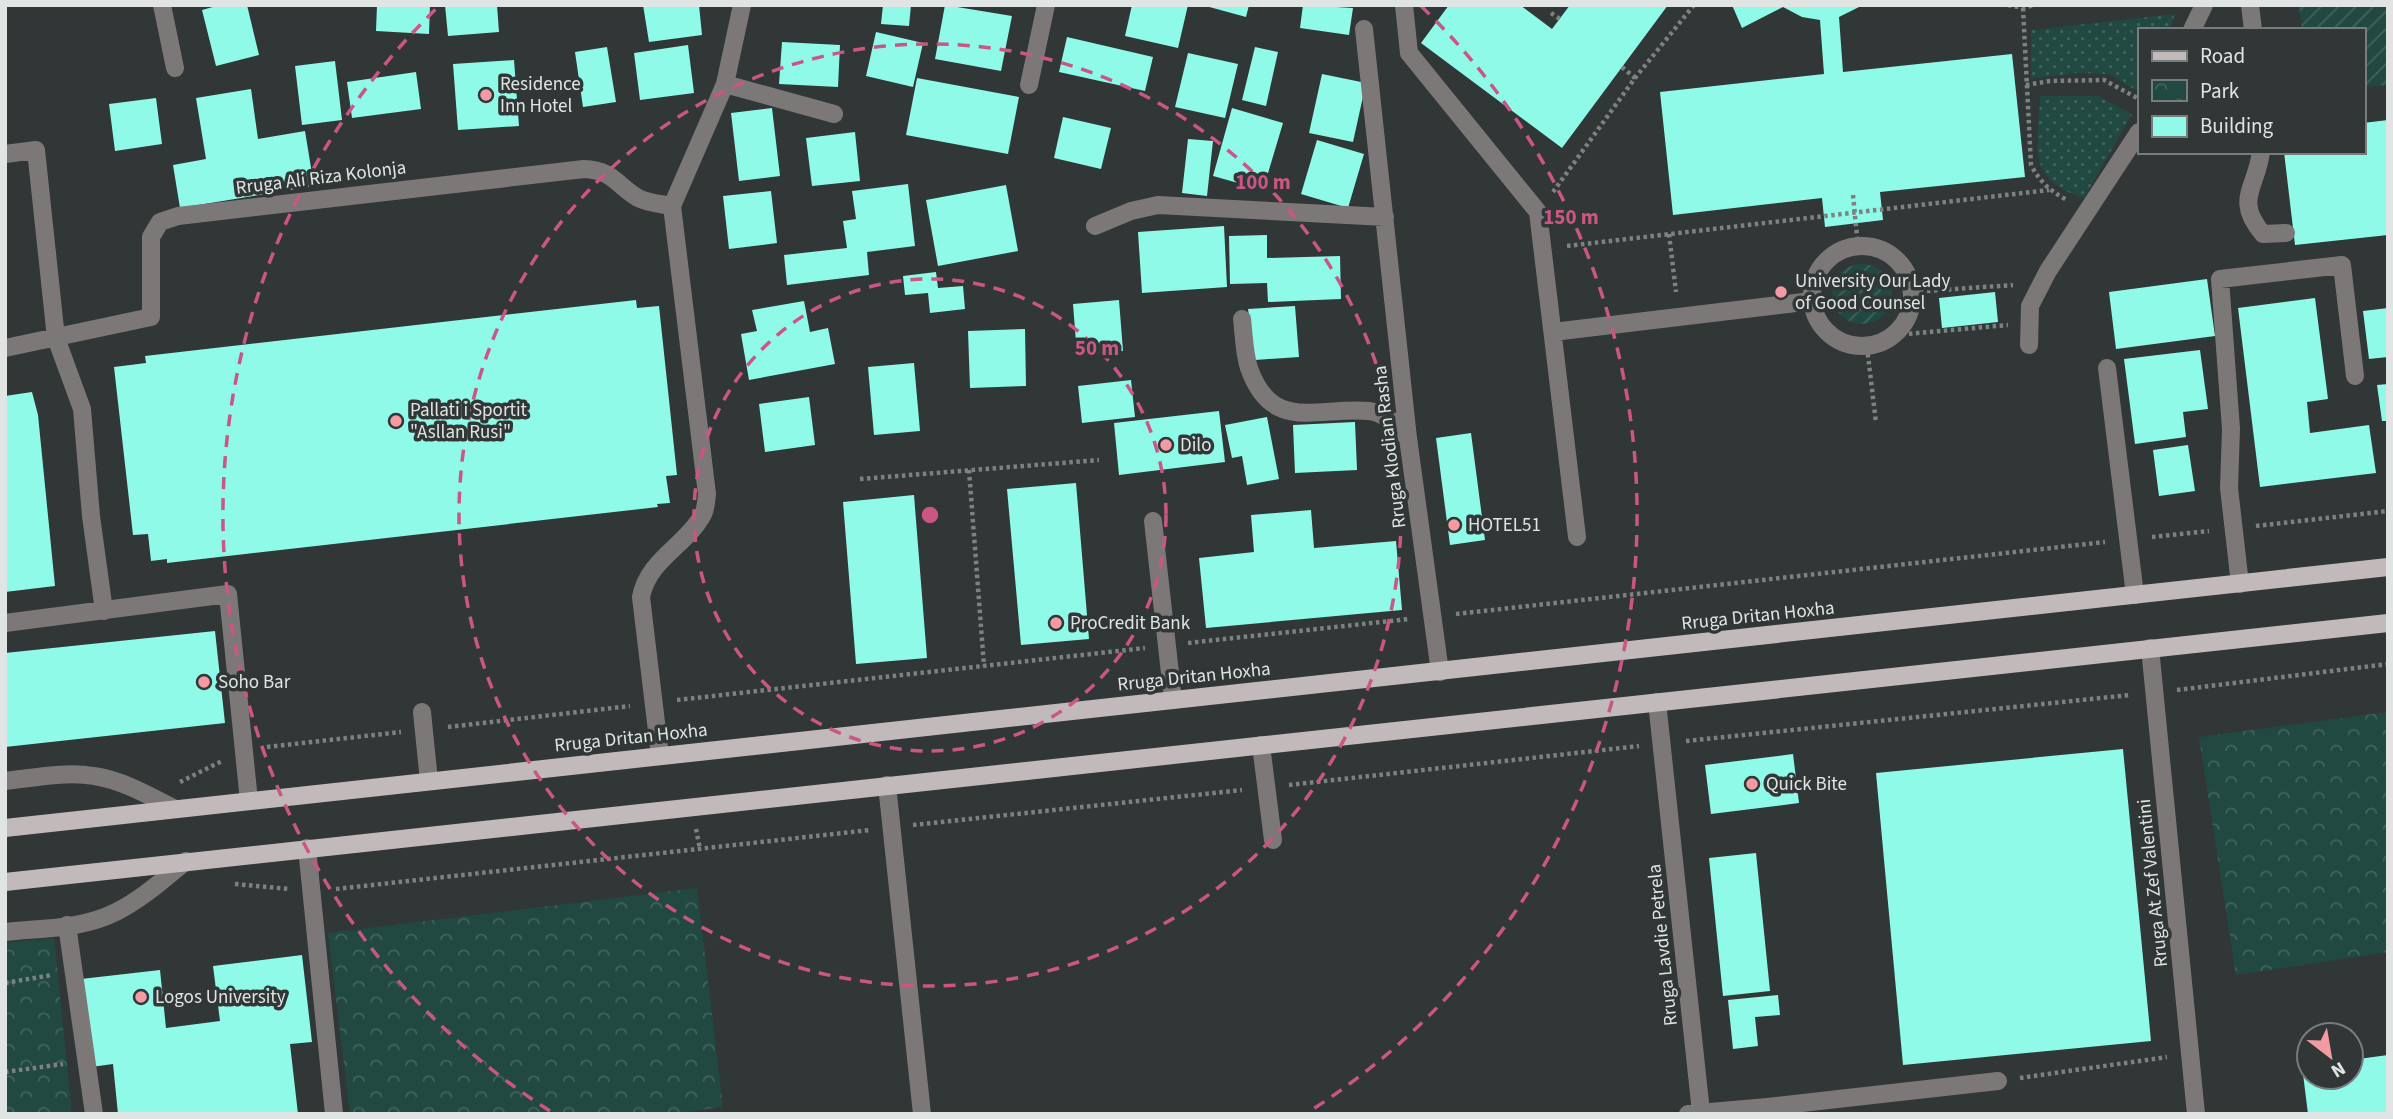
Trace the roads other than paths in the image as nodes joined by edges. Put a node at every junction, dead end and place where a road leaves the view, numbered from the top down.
1 (162, 5) edge
2 (742, 5) edge
3 (1046, 5) edge
4 (1404, 5) edge
5 (2204, 5) edge
6 (2250, 5) edge
7 (2193, 28) edge
8 (2253, 28) edge
9 (1364, 29) dead end
10 (175, 68) dead end
11 (725, 84) junction
12 (1029, 85) dead end
13 (834, 114) dead end
14 (2138, 134) edge
15 (2261, 154) edge
16 (5, 155) edge
17 (672, 206) junction
18 (1385, 217) junction
19 (1095, 226) dead end
20 (2286, 233) dead end
21 (1812, 302) junction
22 (1242, 319) dead end
23 (1553, 332) junction
24 (56, 338) junction
25 (2029, 345) dead end
26 (5, 348) edge
27 (2107, 368) dead end
28 (2355, 376) dead end
29 (1408, 438) junction
30 (1153, 521) dead end
31 (1577, 537) dead end
32 (2388, 567) edge
33 (2240, 584) junction
34 (2136, 595) junction
35 (104, 611) junction
36 (5, 623) edge
37 (2388, 623) edge
38 (2151, 648) junction
39 (1440, 672) junction
40 (1173, 700) junction
41 (1657, 702) junction
42 (423, 721) road end
43 (1261, 745) junction
44 (660, 756) junction
45 (5, 781) edge
46 (429, 781) junction
47 (887, 785) junction
48 (249, 801) junction
49 (176, 809) junction
50 (5, 828) edge
51 (1273, 840) dead end
52 (307, 848) junction
53 (186, 862) junction
54 (5, 882) edge
55 (67, 925) junction
56 (5, 932) edge
57 (1998, 1081) road end
58 (1767, 1111) edge
59 (1695, 1113) edge
60 (94, 1114) edge
61 (334, 1114) edge
62 (922, 1114) edge
63 (2196, 1114) edge

1 - 10 street
2 - 11 street
3 - 12 street
4 - 23 street
5 - 7 street
6 - 8 street
9 - 18 street, Rruga Klodian Rasha
11 - 13 street
11 - 17 street
14 - 25 street
15 - 20 street
16 - 24 street
17 - 24 street, Rruga Ali Riza Kolonja
17 - 44 street
18 - 19 street
18 - 29 street, Rruga Klodian Rasha
21 - 21 street
21 - 23 street
22 - 29 street
23 - 31 street
24 - 26 street
24 - 35 street
27 - 34 street
28 - 33 street
29 - 39 street, Rruga Klodian Rasha
30 - 40 street
32 - 33 main road, Rruga Dritan Hoxha
33 - 34 main road, Rruga Dritan Hoxha
34 - 39 main road, Rruga Dritan Hoxha
35 - 36 street
35 - 48 street
37 - 38 main road
38 - 41 main road
38 - 63 street, Rruga At Zef Valentini
39 - 40 main road, Rruga Dritan Hoxha
40 - 44 main road, Rruga Dritan Hoxha
41 - 43 main road
41 - 59 street, Rruga Lavdie Petrela
42 - 46 street
43 - 47 main road
43 - 51 street
44 - 46 main road, Rruga Dritan Hoxha
45 - 49 street
46 - 48 main road, Rruga Dritan Hoxha
47 - 52 main road
47 - 62 street
48 - 49 main road, Rruga Dritan Hoxha
49 - 50 main road, Rruga Dritan Hoxha
52 - 53 main road
52 - 61 street
53 - 54 main road
53 - 55 street
55 - 56 street
55 - 60 street
57 - 58 street, Rruga Lavdie Petrela
58 - 59 street, Rruga Lavdie Petrela

